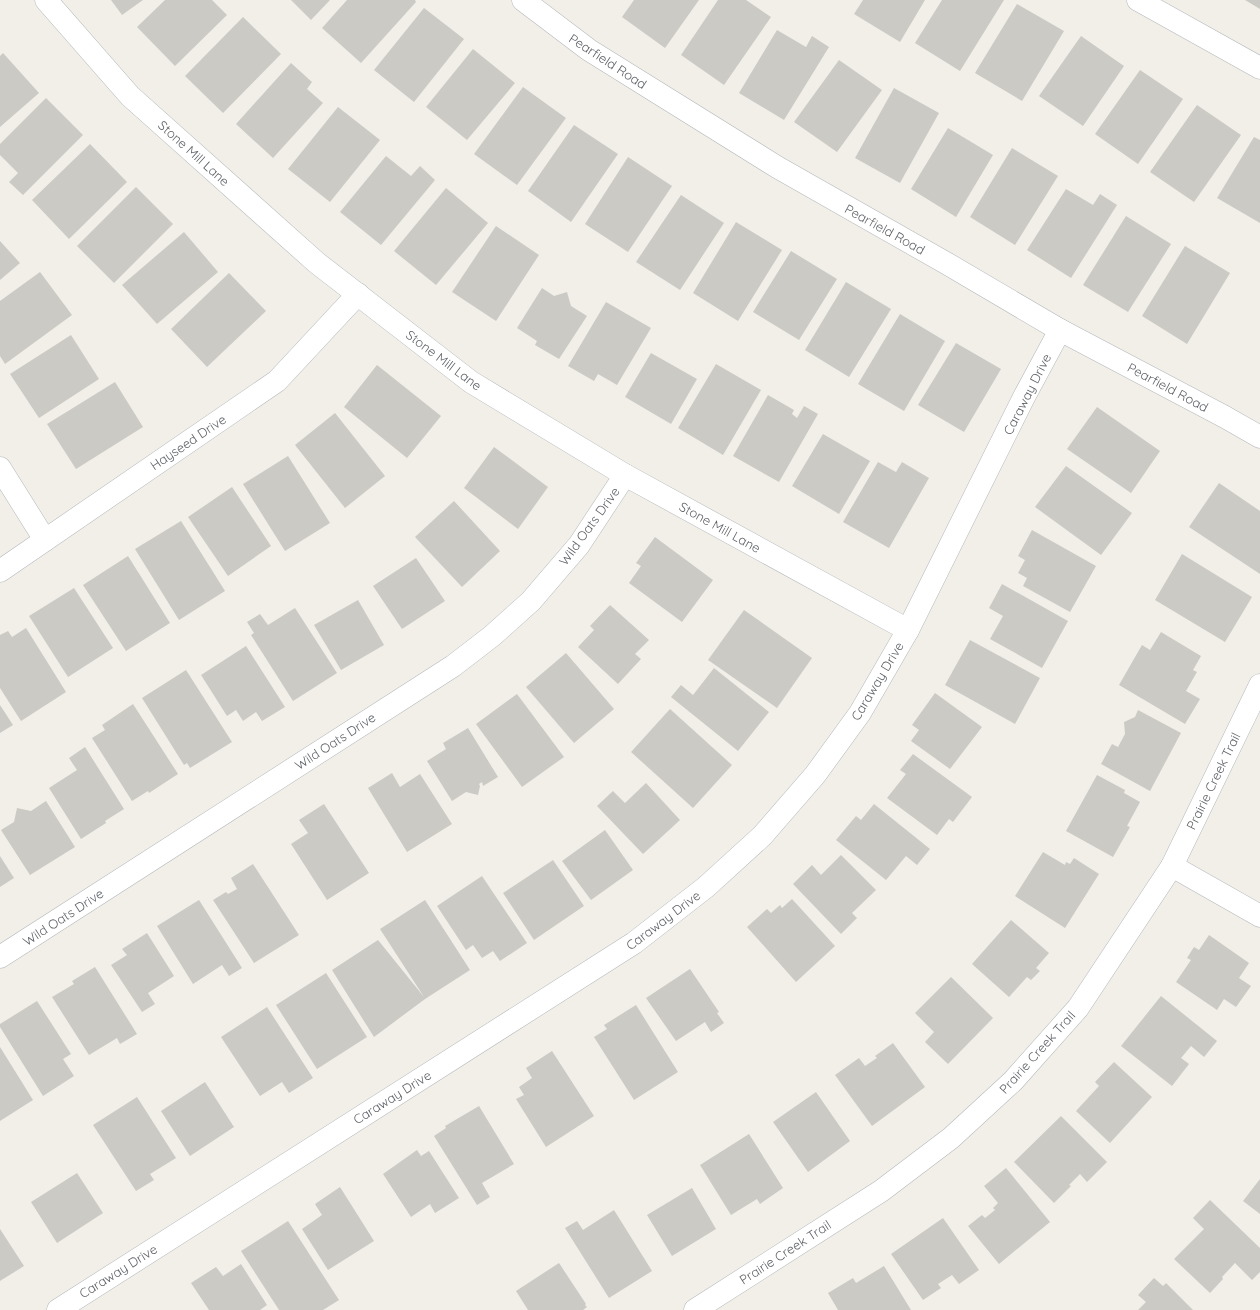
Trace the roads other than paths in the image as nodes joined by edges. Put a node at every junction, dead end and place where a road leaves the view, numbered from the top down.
1 (46, 0) edge
2 (523, 0) edge
3 (1138, 0) edge
4 (1260, 68) edge
5 (358, 294) junction
6 (1060, 330) junction
7 (1260, 437) edge
8 (0, 468) edge
9 (625, 475) junction
10 (45, 540) junction
11 (0, 570) edge
12 (908, 630) junction
13 (1260, 686) edge
14 (1172, 866) junction
15 (1260, 916) edge
16 (0, 957) edge
17 (58, 1310) edge
18 (695, 1310) edge

1 - 5 street, Stone Mill Lane
2 - 6 street, Pearfield Road
3 - 4 street
5 - 9 street, Stone Mill Lane
5 - 10 street, Hayseed Drive
6 - 7 street, Pearfield Road
6 - 12 street, Caraway Drive
8 - 10 street
9 - 12 street, Stone Mill Lane
9 - 16 street, Wild Oats Drive
10 - 11 street, Hayseed Drive
12 - 17 street, Caraway Drive
13 - 14 street, Prairie Creek Trail
14 - 15 street
14 - 18 street, Prairie Creek Trail

